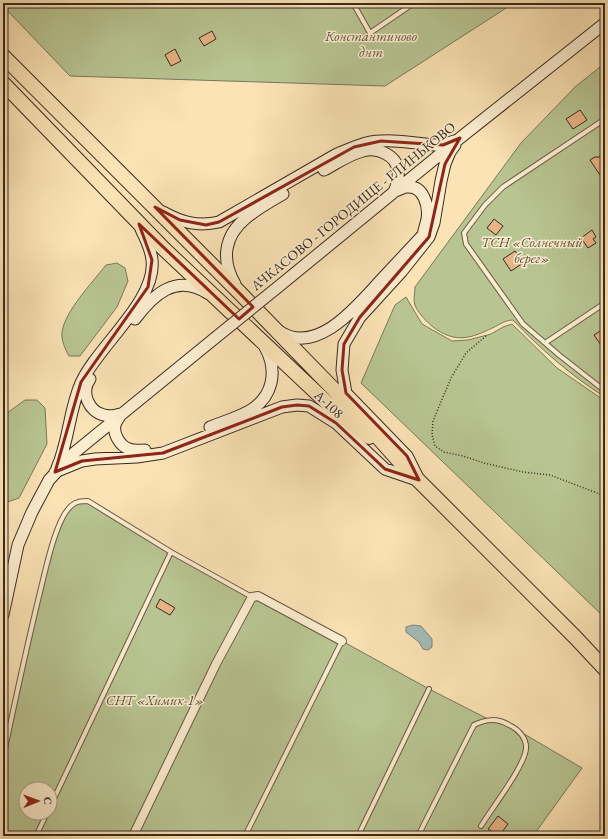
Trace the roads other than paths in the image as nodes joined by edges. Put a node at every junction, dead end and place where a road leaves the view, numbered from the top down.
1 (353, 3) edge
2 (414, 3) edge
3 (605, 23) edge
4 (3, 56) edge
5 (3, 83) edge
6 (605, 119) edge
7 (460, 138) junction
8 (394, 192) junction
9 (155, 207) junction
10 (139, 224) junction
11 (239, 292) junction
12 (222, 302) junction
13 (605, 302) edge
14 (269, 323) junction
15 (262, 341) junction
16 (545, 343) junction
17 (605, 391) edge
18 (121, 414) junction
19 (400, 462) junction
20 (56, 472) junction
21 (419, 480) junction
22 (170, 552) junction
23 (252, 597) junction
24 (3, 615) edge
25 (342, 641) joint
26 (605, 669) edge
27 (429, 689) dead end
28 (3, 758) edge
29 (58, 790) edge
30 (43, 821) edge
31 (481, 826) dead end
32 (36, 836) edge
33 (133, 836) edge
34 (245, 836) edge
35 (358, 836) edge
36 (418, 836) edge

1 - 2 lane
3 - 7 street, АЧКАСОВО - ГОРОДИЩЕ - ГЛИНЬКОВО
4 - 9 highway, А-108
5 - 10 highway, А-108
6 - 16 lane
7 - 8 street, АЧКАСОВО - ГОРОДИЩЕ - ГЛИНЬКОВО
7 - 9 street
7 - 21 street
8 - 11 street
8 - 14 street
8 - 18 street, АЧКАСОВО - ГОРОДИЩЕ - ГЛИНЬКОВО, bridge
9 - 11 highway, А-108
10 - 12 highway, А-108
10 - 20 street
11 - 14 highway, А-108
12 - 15 highway, А-108
12 - 18 street
13 - 16 lane
14 - 19 highway, А-108
15 - 18 street
15 - 19 highway, А-108 / А-108
16 - 17 lane
18 - 20 street, АЧКАСОВО - ГОРОДИЩЕ - ГЛИНЬКОВО
19 - 21 highway, А-108
20 - 21 street
20 - 24 street
21 - 26 highway, А-108
22 - 23 lane
22 - 28 lane
22 - 29 lane
23 - 25 street
23 - 33 street
25 - 34 lane
27 - 35 lane
30 - 32 lane
31 - 36 lane

